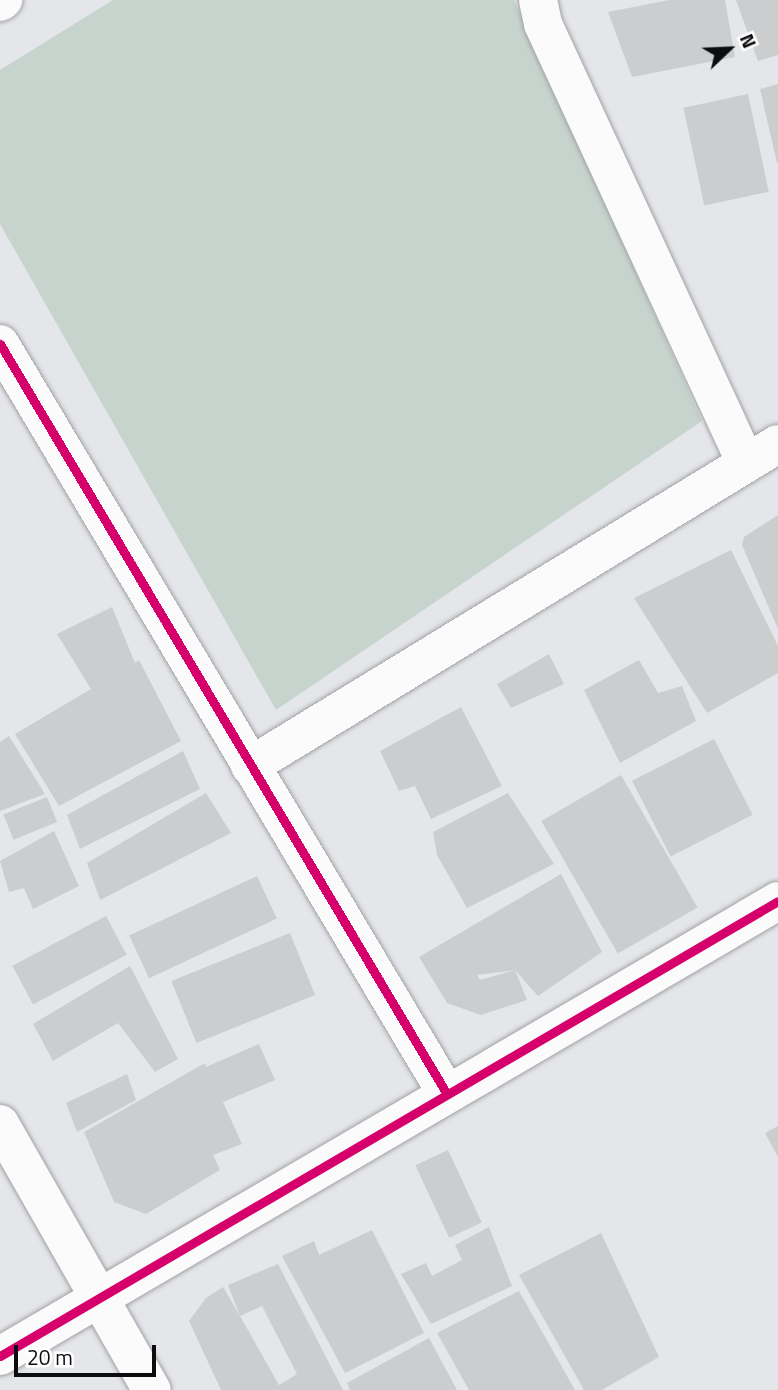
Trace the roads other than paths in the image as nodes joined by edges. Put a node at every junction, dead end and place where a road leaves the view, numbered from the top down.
1 (538, 0) edge
2 (0, 344) edge
3 (762, 453) edge
4 (250, 766) junction
5 (778, 901) edge
6 (447, 1094) junction
7 (0, 1124) edge
8 (99, 1298) junction
9 (0, 1356) edge
10 (152, 1390) edge

1 - 3 street
2 - 4 street
3 - 4 street
4 - 6 street
5 - 6 street
6 - 8 street
7 - 8 street
8 - 9 street
8 - 10 street

